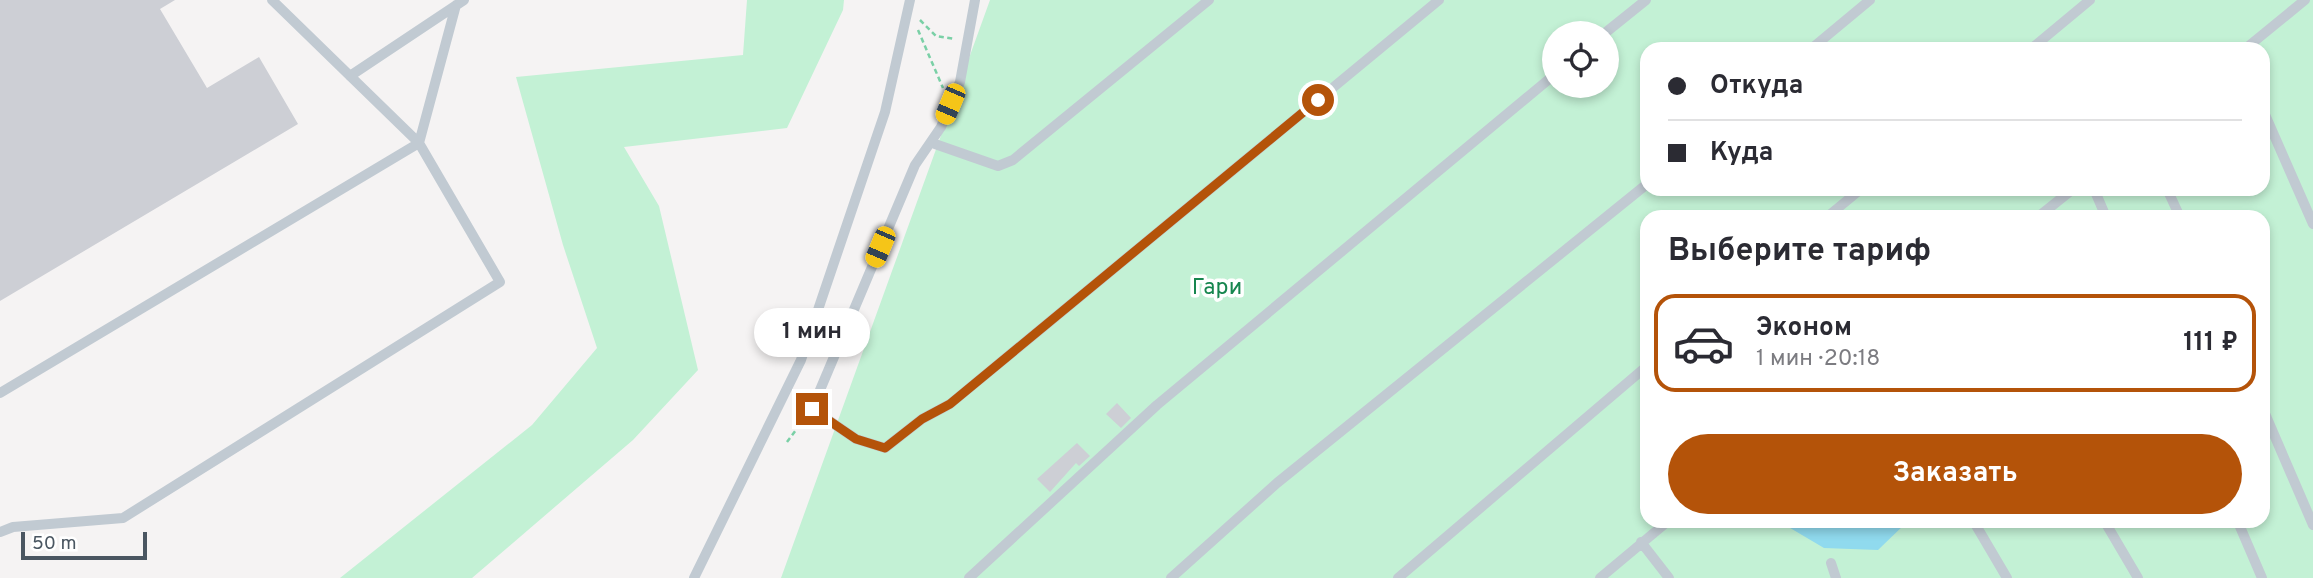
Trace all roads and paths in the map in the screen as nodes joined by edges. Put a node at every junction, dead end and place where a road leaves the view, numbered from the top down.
1 (272, 0) edge
2 (975, 0) edge
3 (1209, 0) edge
4 (1439, 0) edge
5 (1646, 0) edge
6 (1870, 0) edge
7 (2090, 0) edge
8 (2305, 0) edge
9 (460, 3) edge
10 (909, 4) edge
11 (1619, 22) edge
12 (969, 26) junction
13 (1819, 42) edge
14 (2039, 42) edge
15 (2254, 42) edge
16 (350, 76) junction
17 (1542, 85) edge
18 (950, 104) junction
19 (2270, 126) edge
20 (419, 144) junction
21 (935, 144) dead end
22 (1640, 190) edge
23 (1852, 196) edge
24 (2064, 196) edge
25 (1836, 210) edge
26 (2047, 210) edge
27 (2313, 224) edge
28 (1640, 372) edge
29 (0, 393) edge
30 (812, 409) junction
31 (2270, 425) edge
32 (787, 442) dead end
33 (2313, 525) edge
34 (1659, 528) edge
35 (1978, 528) edge
36 (2109, 528) edge
37 (2241, 528) edge
38 (0, 532) edge
39 (1641, 542) junction
40 (1832, 563) dead end
41 (694, 578) edge
42 (969, 578) edge
43 (1171, 578) edge
44 (1398, 578) edge
45 (1600, 578) edge
46 (1669, 578) edge
47 (1836, 578) edge
48 (2007, 578) edge
49 (2138, 578) edge
50 (2262, 578) edge

1 - 16 lane
2 - 12 lane
3 - 21 lane
4 - 30 lane
5 - 11 lane
6 - 13 lane
7 - 14 lane
8 - 15 lane
9 - 16 lane
9 - 20 lane
10 - 12 path
10 - 18 path
10 - 41 lane
12 - 18 lane
16 - 20 lane
17 - 42 lane
18 - 30 lane
19 - 27 lane
20 - 29 lane
20 - 38 lane
22 - 43 lane
23 - 25 lane
24 - 26 lane
28 - 44 lane
30 - 32 path
31 - 33 lane
34 - 39 lane
35 - 48 lane
36 - 49 lane
37 - 50 lane
39 - 45 lane
39 - 46 lane
40 - 47 lane

